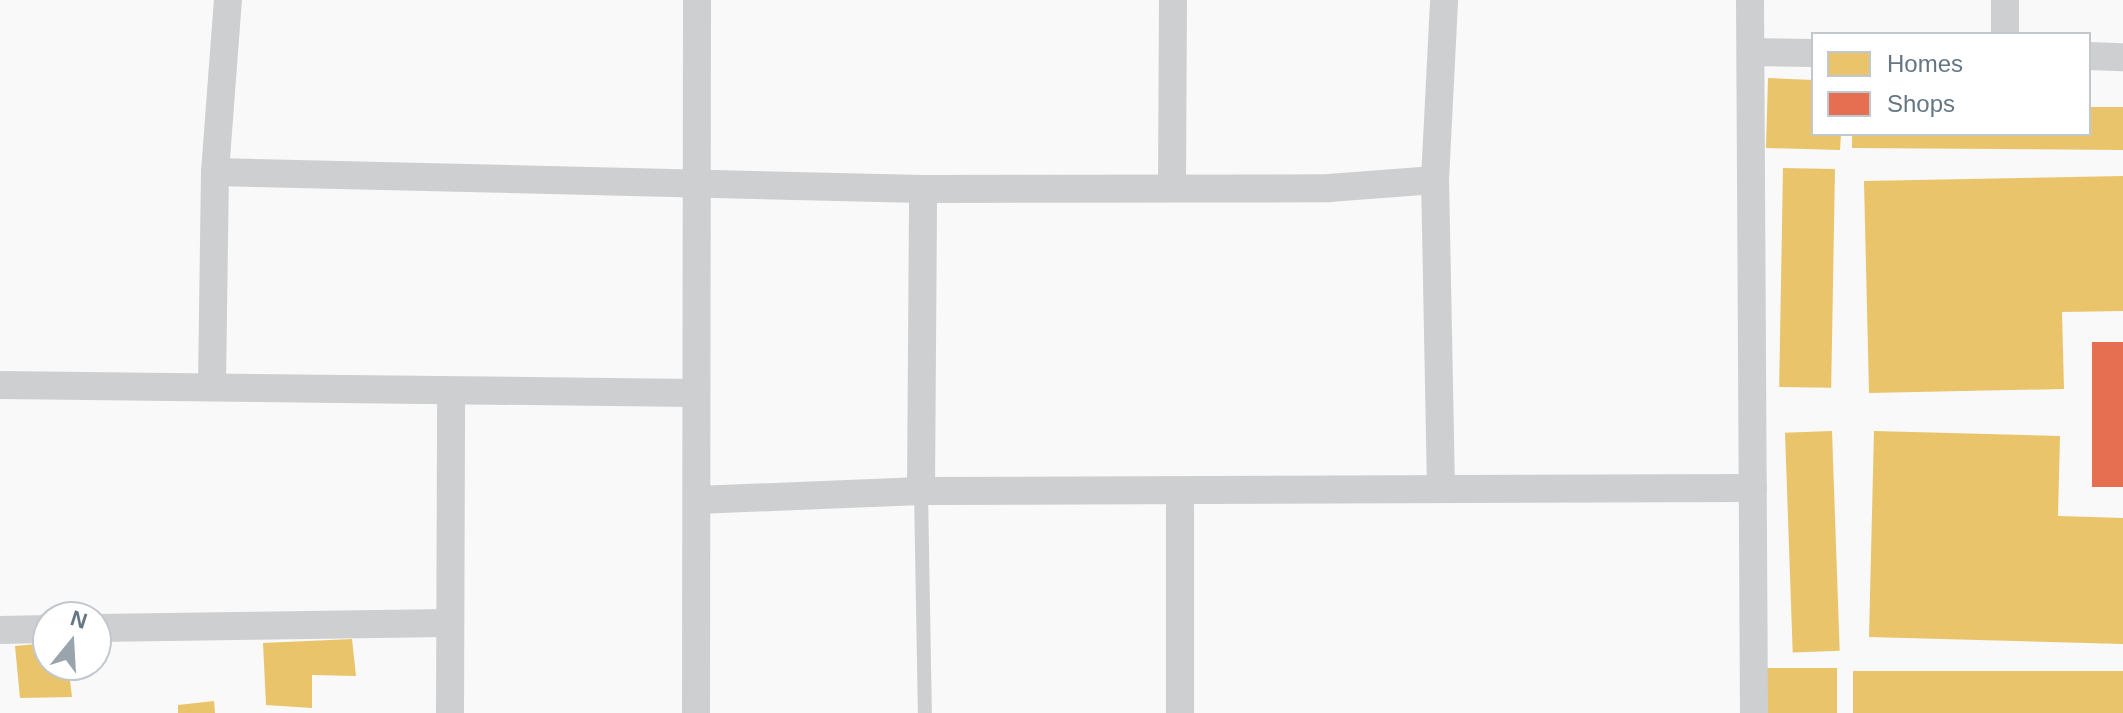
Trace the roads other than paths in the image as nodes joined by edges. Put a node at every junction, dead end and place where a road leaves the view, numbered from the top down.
1 (228, 0) edge
2 (697, 0) edge
3 (1173, 0) edge
4 (1444, 0) edge
5 (1750, 0) edge
6 (2005, 0) edge
7 (2005, 32) edge
8 (1752, 52) junction
9 (1811, 53) edge
10 (2091, 56) edge
11 (2123, 57) edge
12 (215, 172) junction
13 (1435, 180) junction
14 (701, 184) junction
15 (1172, 187) junction
16 (923, 189) junction
17 (0, 385) edge
18 (212, 385) junction
19 (451, 393) junction
20 (694, 393) junction
21 (1753, 488) junction
22 (1441, 489) junction
23 (921, 491) junction
24 (1180, 493) junction
25 (697, 500) junction
26 (447, 623) junction
27 (112, 628) edge
28 (32, 629) edge
29 (0, 630) edge
30 (450, 713) edge
31 (696, 713) edge
32 (925, 713) edge
33 (1180, 713) edge
34 (1754, 713) edge

1 - 12 street
2 - 14 street
3 - 15 street
4 - 13 street
5 - 8 street
6 - 7 street
8 - 9 street
8 - 21 street
10 - 11 street
12 - 14 street
12 - 18 street
13 - 15 street
13 - 22 street
14 - 16 street
14 - 20 street
15 - 16 street
16 - 23 street
17 - 18 street
18 - 19 street
19 - 20 street
19 - 26 street
20 - 25 street
21 - 22 street
21 - 34 street
22 - 24 street
23 - 24 street
23 - 25 street
23 - 32 lane
24 - 33 street
25 - 31 street
26 - 27 street
26 - 30 street
28 - 29 street

